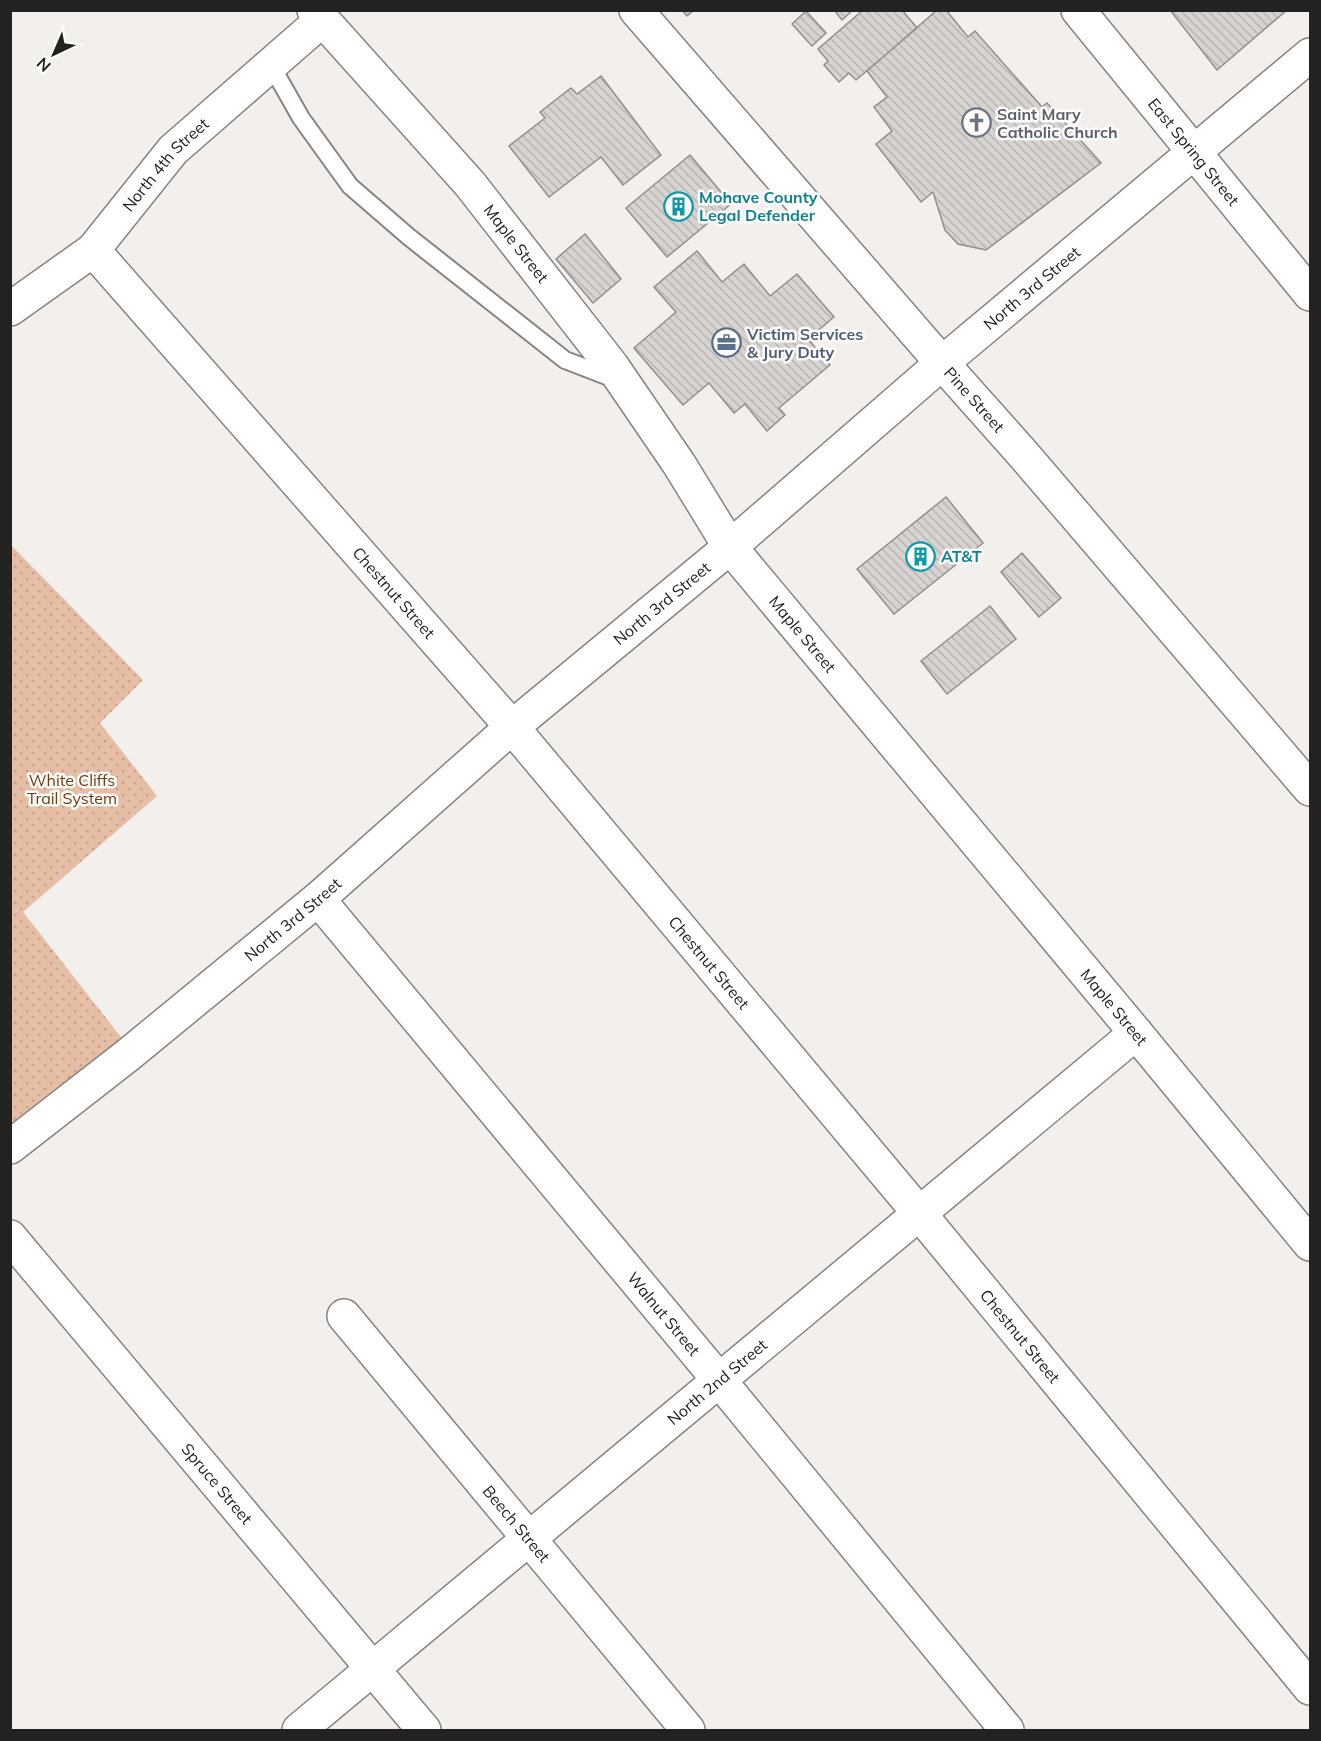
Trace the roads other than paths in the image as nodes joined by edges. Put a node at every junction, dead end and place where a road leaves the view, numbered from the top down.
1 (636, 10) edge
2 (1078, 10) edge
3 (318, 15) edge
4 (1311, 55) edge
5 (271, 65) junction
6 (1193, 152) junction
7 (93, 250) junction
8 (1311, 294) edge
9 (10, 309) edge
10 (942, 363) junction
11 (623, 383) junction
12 (729, 547) junction
13 (512, 727) junction
14 (1311, 789) edge
15 (318, 899) junction
16 (1136, 1033) junction
17 (10, 1147) edge
18 (919, 1214) junction
19 (10, 1237) edge
20 (1311, 1245) edge
21 (344, 1316) dead end
22 (719, 1380) junction
23 (529, 1539) junction
24 (373, 1669) junction
25 (1311, 1688) edge
26 (299, 1731) edge
27 (424, 1731) edge
28 (688, 1731) edge
29 (1007, 1731) edge

1 - 10 street, Pine Street
2 - 6 street, East Spring Street
3 - 5 street, North 4th Street
3 - 11 street, Maple Street
4 - 6 street, North 3rd Street
5 - 7 street, North 4th Street
5 - 11 lane
6 - 8 street, East Spring Street
6 - 10 street, North 3rd Street
7 - 9 street, North 4th Street
7 - 13 street, Chestnut Street
10 - 12 street, North 3rd Street
10 - 14 street, Pine Street
11 - 12 street, Maple Street
12 - 13 street, North 3rd Street
12 - 16 street, Maple Street
13 - 15 street, North 3rd Street
13 - 18 street, Chestnut Street
15 - 17 street, North 3rd Street
15 - 22 street, Walnut Street
16 - 18 street, North 2nd Street
16 - 20 street, Maple Street
18 - 22 street, North 2nd Street
18 - 25 street, Chestnut Street
19 - 24 street, Spruce Street
21 - 23 street, Beech Street
22 - 23 street, North 2nd Street
22 - 29 street, Walnut Street
23 - 24 street, North 2nd Street
23 - 28 street, Beech Street
24 - 26 street, North 2nd Street
24 - 27 street, Spruce Street

